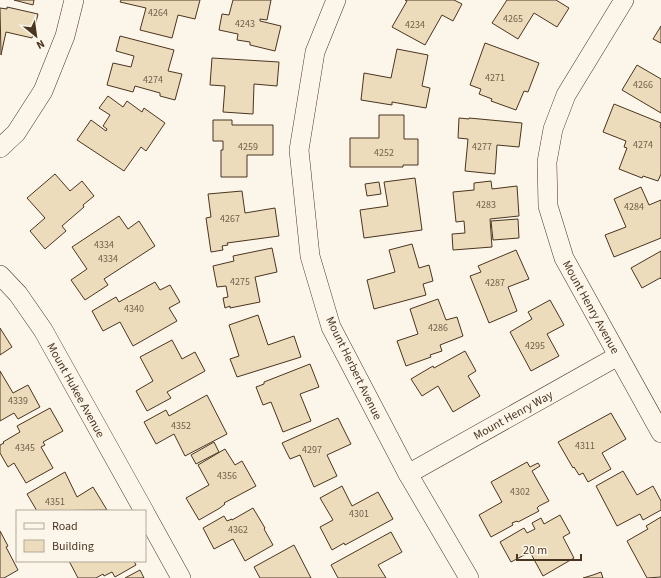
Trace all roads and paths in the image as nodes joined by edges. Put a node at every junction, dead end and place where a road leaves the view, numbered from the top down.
1 (74, 0) edge
2 (336, 0) edge
3 (624, 0) edge
4 (0, 148) edge
5 (0, 275) edge
6 (618, 356) junction
7 (661, 433) edge
8 (408, 474) junction
9 (143, 510) edge
10 (146, 516) edge
11 (181, 578) edge
12 (469, 578) edge

1 - 4 street
2 - 8 street, Mount Herbert Avenue
3 - 6 street, Mount Henry Avenue
5 - 9 street, Mount Hukee Avenue
6 - 7 street, Mount Henry Avenue
6 - 8 street, Mount Henry Way
8 - 12 street, Mount Herbert Avenue
10 - 11 street, Mount Hukee Avenue

